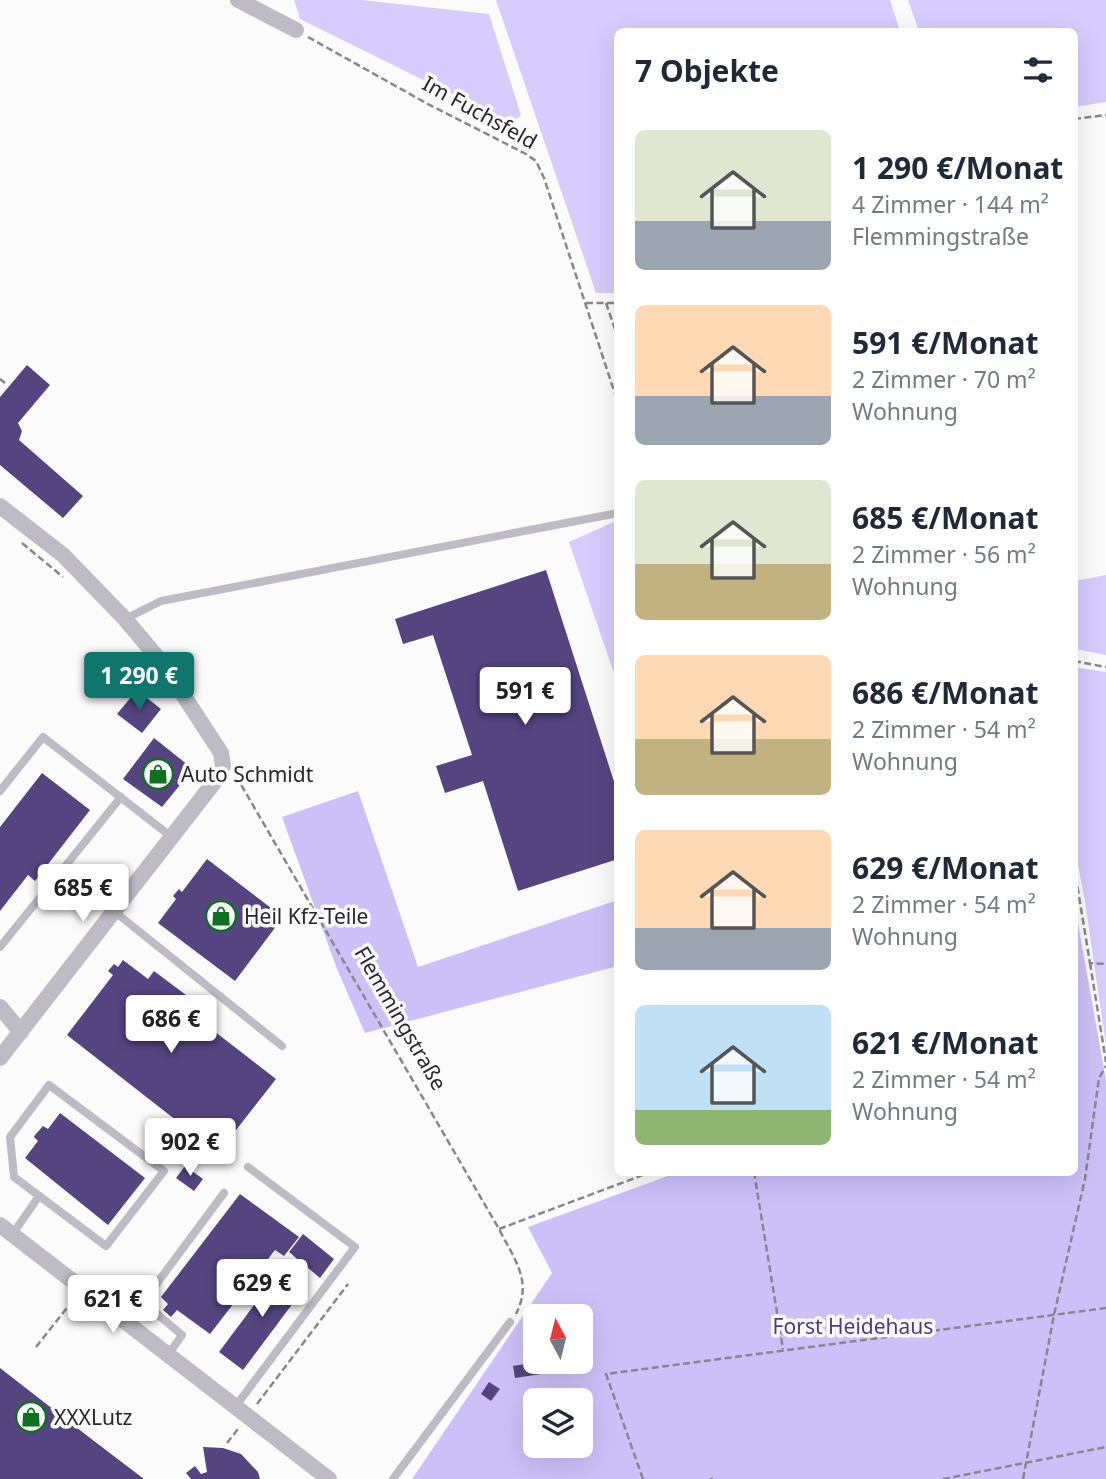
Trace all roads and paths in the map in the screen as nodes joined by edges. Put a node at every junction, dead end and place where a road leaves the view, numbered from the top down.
1 (238, 0) edge
2 (296, 30) joint
3 (1106, 115) edge
4 (1078, 118) edge
5 (584, 303) junction
6 (606, 303) junction
7 (614, 303) edge
8 (614, 326) edge
9 (0, 379) edge
10 (5, 383) dead end
11 (614, 391) edge
12 (0, 506) edge
13 (614, 514) edge
14 (14, 536) dead end
15 (71, 584) dead end
16 (125, 619) junction
17 (1078, 662) edge
18 (1106, 667) edge
19 (223, 765) junction
20 (0, 791) edge
21 (121, 797) junction
22 (173, 838) junction
23 (1078, 887) edge
24 (1081, 902) junction
25 (1078, 903) edge
26 (115, 912) junction
27 (0, 947) edge
28 (1090, 963) junction
29 (1106, 964) edge
30 (0, 1007) edge
31 (21, 1032) junction
32 (282, 1046) dead end
33 (0, 1058) edge
34 (1106, 1064) edge
35 (248, 1167) dead end
36 (640, 1176) edge
37 (755, 1176) edge
38 (224, 1194) dead end
39 (39, 1196) junction
40 (499, 1229) junction
41 (6, 1230) edge
42 (348, 1284) dead end
43 (82, 1288) junction
44 (1106, 1308) edge
45 (1054, 1315) junction
46 (510, 1322) joint
47 (36, 1348) dead end
48 (783, 1350) junction
49 (168, 1354) junction
50 (241, 1412) junction
51 (228, 1443) dead end
52 (1106, 1447) edge
53 (1027, 1464) junction
54 (329, 1479) edge
55 (393, 1479) edge
56 (643, 1479) edge
57 (943, 1479) edge
58 (1023, 1479) edge

1 - 2 street
2 - 5 path, Im Fuchsfeld
3 - 4 path
5 - 6 path
5 - 11 path, Im Fuchsfeld
6 - 7 path
6 - 8 path
9 - 10 path
12 - 16 street
13 - 16 lane
14 - 15 path
16 - 19 street
17 - 18 path
19 - 22 street
19 - 40 path, Flemmingstraße
20 - 21 lane
21 - 22 lane
21 - 27 lane
22 - 26 street
23 - 24 path
24 - 25 path
24 - 28 path
26 - 31 street
26 - 32 lane
28 - 29 path
28 - 34 path
30 - 31 street
31 - 33 street
34 - 45 path
35 - 50 lane
36 - 40 path
37 - 48 path
38 - 49 lane
39 - 39 lane
39 - 41 lane
40 - 46 path, Flemmingstraße
41 - 43 street
42 - 50 path
43 - 47 path
43 - 49 street
44 - 45 path
45 - 48 path
45 - 53 path
46 - 55 lane
48 - 56 path
49 - 50 street
50 - 51 path
50 - 54 street
52 - 53 path
53 - 57 path
53 - 58 path

